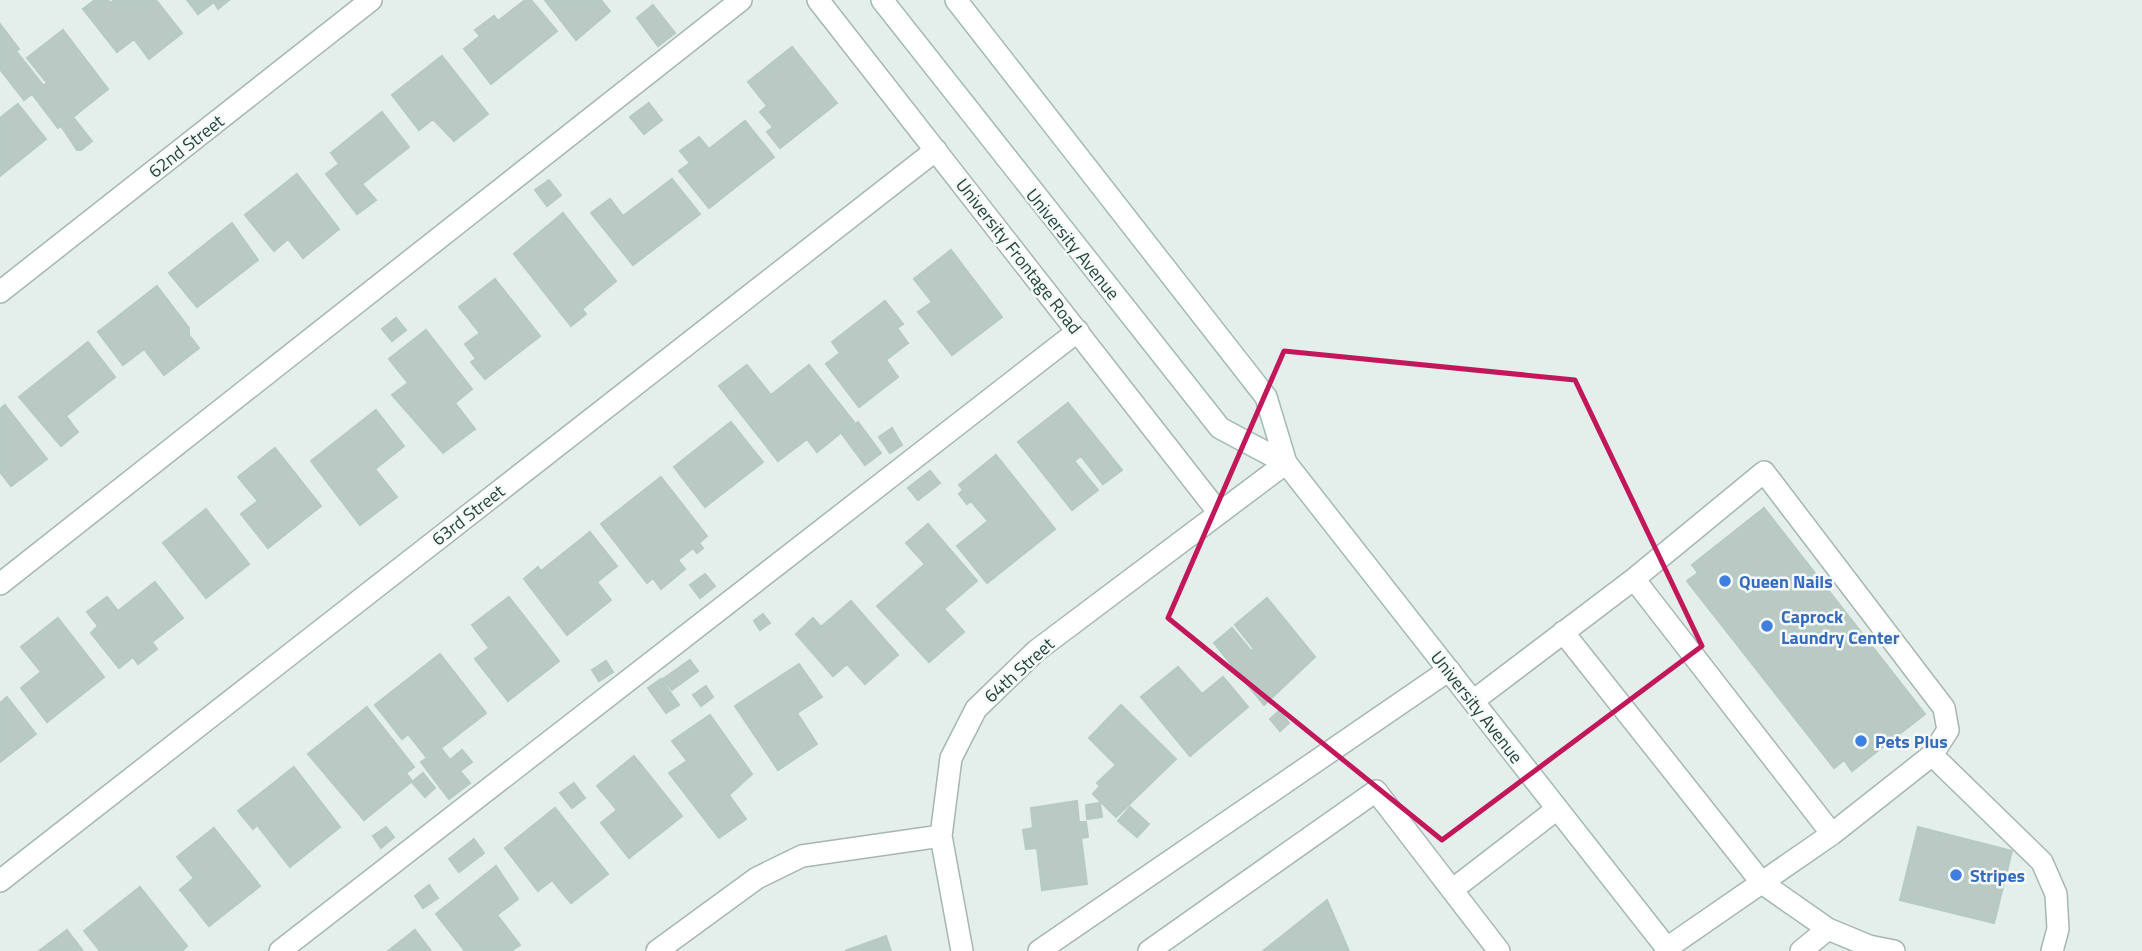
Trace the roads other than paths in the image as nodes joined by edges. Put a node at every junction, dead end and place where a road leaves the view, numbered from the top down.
1 (371, 0) edge
2 (741, 0) edge
3 (818, 0) edge
4 (882, 0) edge
5 (956, 0) edge
6 (936, 150) junction
7 (0, 292) edge
8 (1078, 331) junction
9 (1286, 463) junction
10 (1219, 513) junction
11 (1634, 579) junction
12 (0, 584) edge
13 (1563, 632) junction
14 (1449, 670) junction
15 (1473, 701) junction
16 (1932, 755) junction
17 (1558, 809) junction
18 (1832, 834) junction
19 (941, 836) junction
20 (0, 881) edge
21 (1762, 883) junction
22 (1452, 890) junction
23 (1828, 929) junction
24 (1868, 948) edge
25 (1668, 950) edge
26 (280, 951) edge
27 (657, 951) edge
28 (962, 951) edge
29 (1039, 951) edge
30 (1149, 951) edge
31 (1499, 951) edge
32 (1801, 951) edge
33 (1894, 951) edge
34 (2052, 951) edge

1 - 7 street, 62nd Street
2 - 12 street
3 - 6 street, University Frontage Road
4 - 9 street, University Avenue
5 - 9 street, University Avenue
6 - 8 street, University Frontage Road
6 - 20 street, 63rd Street
8 - 10 street, University Frontage Road
8 - 26 street
9 - 10 street, 64th Street
9 - 14 street, University Avenue
10 - 19 street, 64th Street
11 - 13 street
11 - 16 street
11 - 18 street
13 - 15 street
13 - 21 street
14 - 15 street, University Avenue
14 - 29 street
15 - 17 street, University Avenue
16 - 18 street
16 - 34 street
17 - 22 street
17 - 25 street, University Avenue
18 - 21 street
19 - 27 street
19 - 28 street, 64th Street
21 - 23 street
21 - 25 street
22 - 30 street
22 - 31 street
23 - 24 street
23 - 32 street
24 - 33 street

